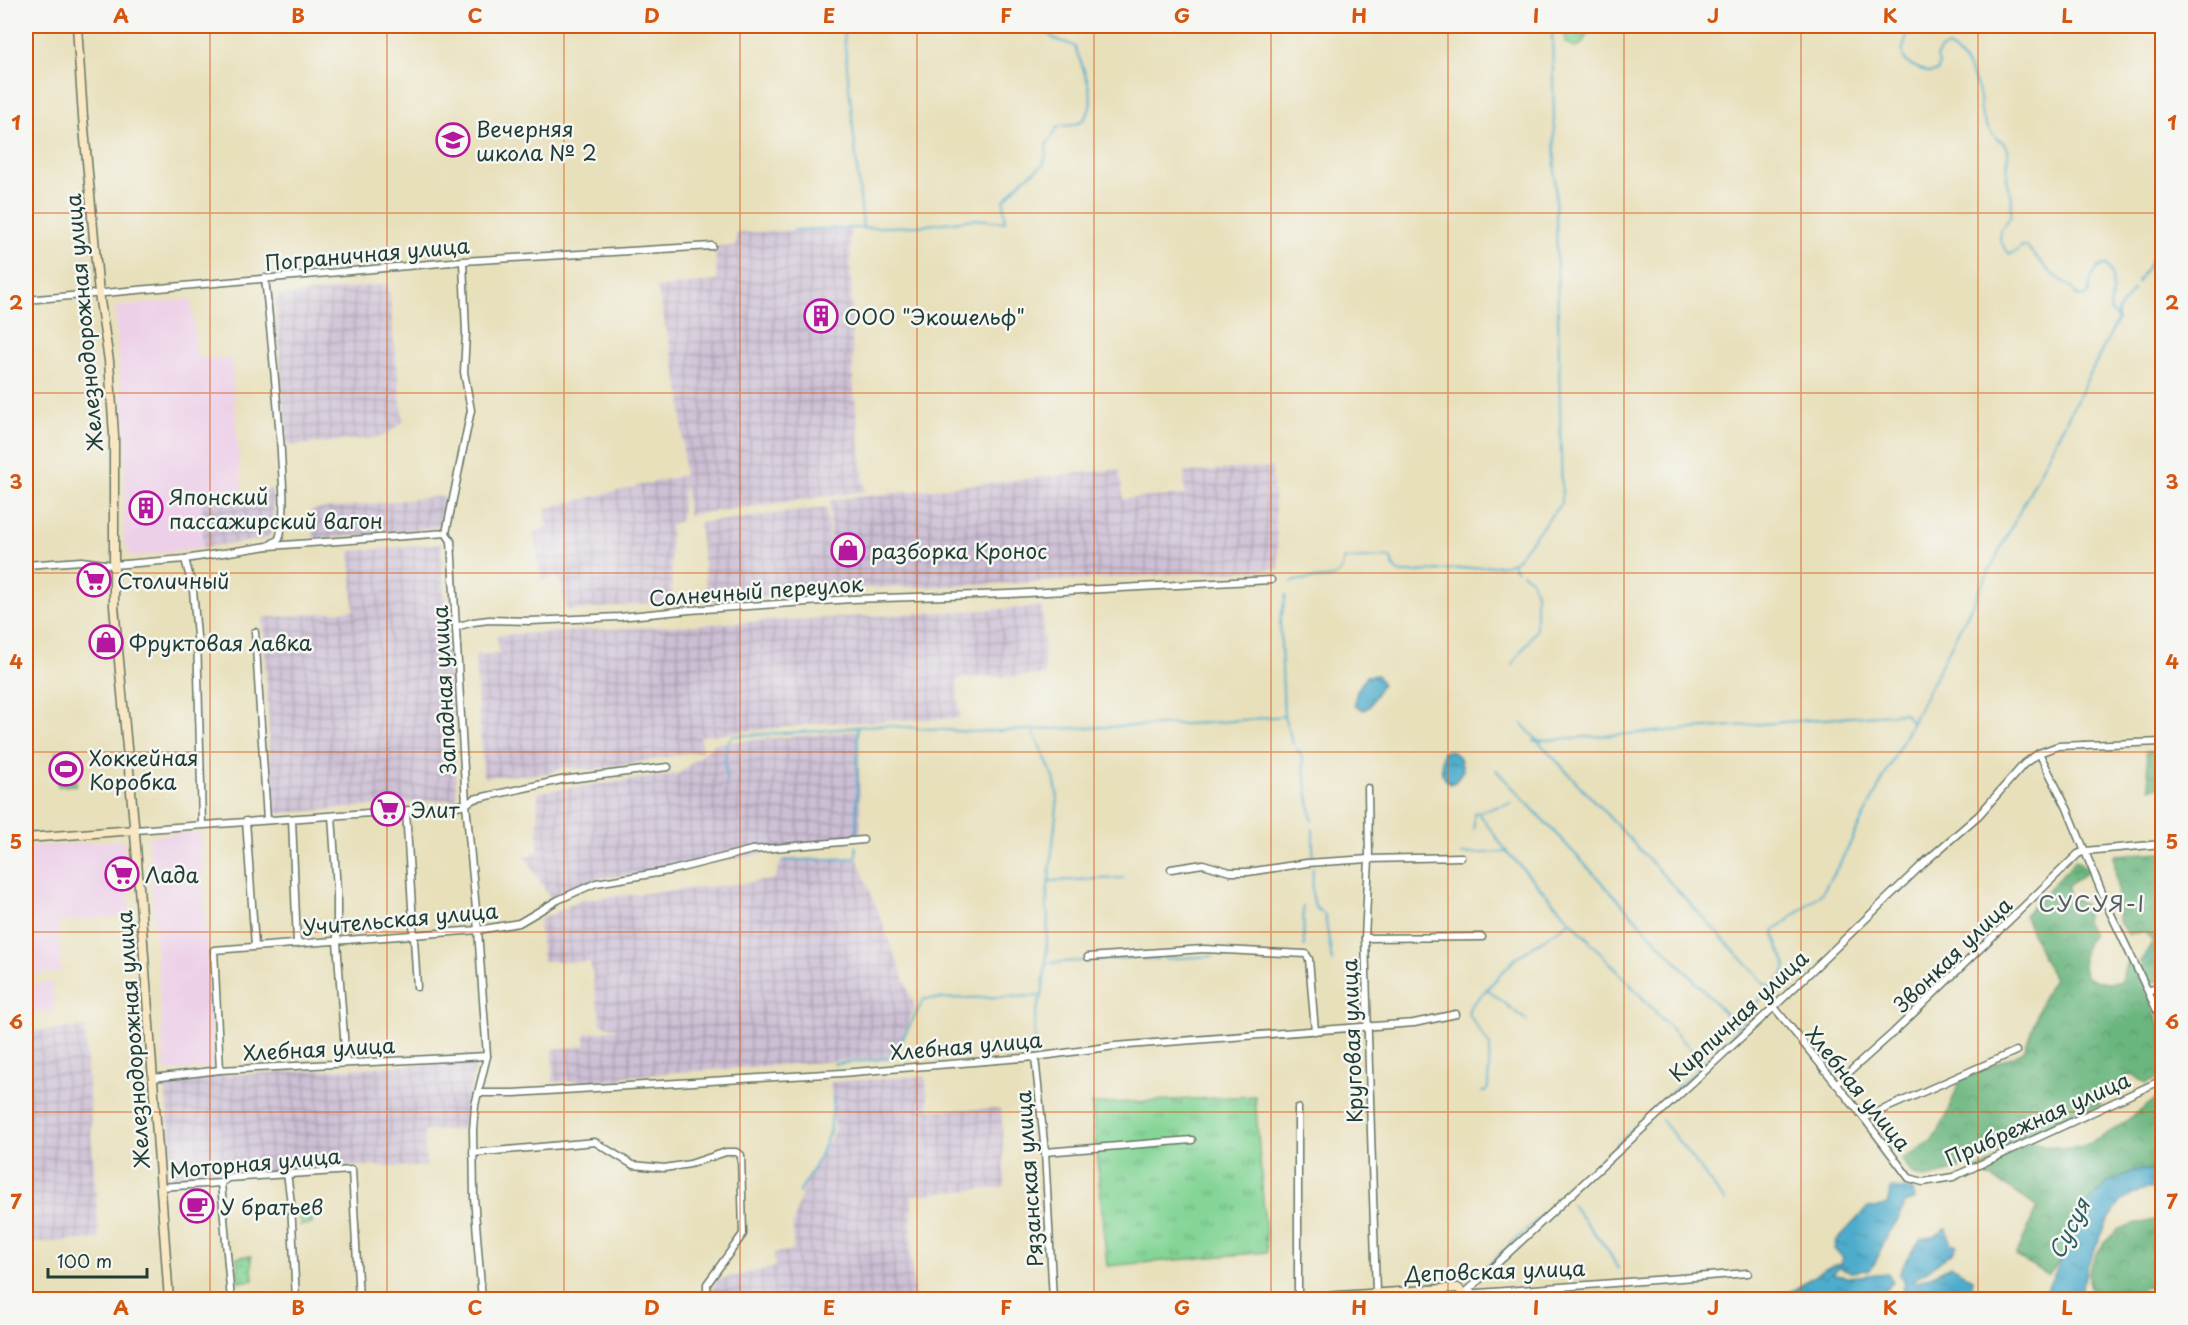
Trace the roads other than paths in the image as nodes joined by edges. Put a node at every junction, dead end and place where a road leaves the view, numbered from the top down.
1 (77, 26) edge
2 (712, 246) dead end
3 (463, 261) junction
4 (265, 278) junction
5 (99, 294) junction
6 (26, 300) edge
7 (446, 533) junction
8 (268, 546) junction
9 (185, 560) junction
10 (113, 565) junction
11 (26, 566) edge
12 (1271, 580) dead end
13 (456, 627) junction
14 (255, 632) dead end
15 (2163, 742) edge
16 (2039, 753) junction
17 (668, 767) dead end
18 (1368, 788) dead end
19 (466, 804) junction
20 (406, 811) junction
21 (332, 816) junction
22 (292, 819) junction
23 (267, 820) junction
24 (246, 821) junction
25 (202, 824) junction
26 (135, 830) junction
27 (26, 838) edge
28 (863, 840) dead end
29 (2163, 844) edge
30 (2085, 850) junction
31 (1461, 857) dead end
32 (1369, 859) junction
33 (1171, 869) dead end
34 (478, 930) junction
35 (415, 934) junction
36 (1482, 937) dead end
37 (1365, 938) junction
38 (337, 942) junction
39 (297, 944) junction
40 (255, 946) junction
41 (1088, 957) dead end
42 (417, 987) dead end
43 (2163, 988) edge
44 (2148, 990) junction
45 (1774, 1007) junction
46 (1456, 1014) dead end
47 (2163, 1022) edge
48 (1366, 1027) junction
49 (1315, 1032) junction
50 (2016, 1051) dead end
51 (487, 1056) junction
52 (1035, 1057) junction
53 (346, 1063) junction
54 (220, 1070) junction
55 (153, 1078) junction
56 (2163, 1080) edge
57 (1836, 1084) junction
58 (478, 1093) junction
59 (1298, 1108) dead end
60 (1864, 1118) junction
61 (1192, 1140) dead end
62 (1045, 1152) junction
63 (473, 1153) junction
64 (287, 1173) junction
65 (1923, 1182) joint
66 (221, 1183) junction
67 (160, 1187) junction
68 (1748, 1273) dead end
69 (1376, 1293) junction
70 (1461, 1297) edge
71 (1298, 1298) junction
72 (169, 1299) edge
73 (231, 1299) edge
74 (296, 1299) edge
75 (359, 1299) edge
76 (482, 1299) edge
77 (707, 1299) edge
78 (1053, 1299) edge
79 (1279, 1299) edge

1 - 5 main road, Железнодорожная улица
2 - 3 street, Пограничная улица
3 - 4 street, Пограничная улица
3 - 7 street, Западная улица
4 - 5 street, Пограничная улица
4 - 8 street
5 - 6 street, Пограничная улица
5 - 10 main road, Железнодорожная улица
7 - 8 street
7 - 13 street, Западная улица
8 - 9 street
9 - 10 street
9 - 25 street
10 - 11 street
10 - 26 main road, Железнодорожная улица
12 - 13 street, Солнечный переулок
13 - 19 street, Западная улица
14 - 23 street
15 - 16 street
16 - 30 street
16 - 45 street, Кирпичная улица
17 - 19 street
18 - 32 street, Круговая улица
19 - 20 street
19 - 34 street, Западная улица
20 - 21 street
20 - 35 street
21 - 22 street
21 - 38 street
22 - 23 street
22 - 39 street
23 - 24 street
24 - 25 street
24 - 40 street
25 - 26 street
26 - 27 main road
26 - 55 main road, Железнодорожная улица
28 - 34 street, Учительская улица
29 - 30 street
30 - 44 street
30 - 57 street, Звонкая улица
31 - 32 street
32 - 33 street
32 - 37 street, Круговая улица
34 - 35 street, Учительская улица
34 - 51 street, Западная улица
35 - 38 street, Учительская улица
35 - 42 street
36 - 37 street
37 - 48 street, Круговая улица
38 - 39 street, Учительская улица
38 - 53 street
39 - 40 street, Учительская улица
40 - 54 street, Учительская улица
41 - 49 street
43 - 44 street
44 - 47 street
45 - 57 street, Хлебная улица
45 - 70 street, Кирпичная улица
46 - 48 street, Хлебная улица
48 - 49 street, Хлебная улица
48 - 69 street, Круговая улица
49 - 52 street, Хлебная улица
50 - 60 street
51 - 53 street, Хлебная улица
51 - 58 street, Западная улица
52 - 58 street, Хлебная улица
52 - 62 street, Рязанская улица
53 - 54 street, Хлебная улица
54 - 55 street, Хлебная улица
55 - 67 main road, Железнодорожная улица
56 - 65 street, Прибрежная улица
57 - 60 street, Хлебная улица
58 - 63 street, Западная улица
59 - 71 street
60 - 65 street, Хлебная улица
61 - 62 street
62 - 78 street, Рязанская улица
63 - 76 street, Западная улица
63 - 77 street
64 - 66 street, Моторная улица
64 - 74 street
64 - 75 street, Моторная улица
66 - 67 street, Моторная улица
66 - 73 street
67 - 72 main road, Железнодорожная улица
68 - 70 street, Деповская улица
69 - 70 main road, Деповская улица
69 - 71 main road, Деповская улица
71 - 79 main road, Деповская улица

